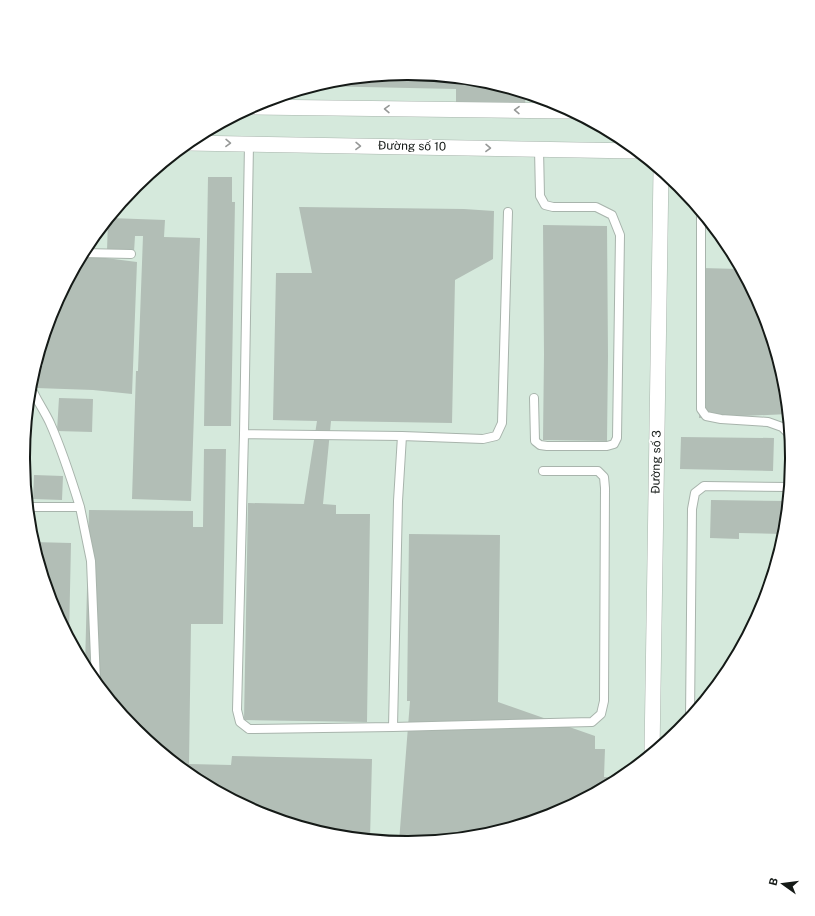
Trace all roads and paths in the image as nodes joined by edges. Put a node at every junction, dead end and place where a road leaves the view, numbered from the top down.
1 (268, 107) edge
2 (556, 111) edge
3 (199, 143) edge
4 (249, 144) junction
5 (539, 149) junction
6 (626, 151) edge
7 (660, 178) edge
8 (508, 212) dead end
9 (701, 221) edge
10 (91, 253) edge
11 (131, 254) dead end
12 (35, 396) edge
13 (534, 398) dead end
14 (784, 429) edge
15 (244, 434) junction
16 (402, 436) junction
17 (543, 471) dead end
18 (784, 487) edge
19 (80, 506) junction
20 (33, 507) edge
21 (96, 670) edge
22 (690, 708) edge
23 (393, 727) junction
24 (652, 745) edge

2 -> 1 street
3 -> 4 street, Đường số 10
4 -> 5 street, Đường số 10
4 - 15 lane
5 - 6 street, Đường số 10
5 - 13 lane
7 - 24 street, Đường số 3
8 - 16 lane
9 - 14 lane
10 - 11 lane
12 - 19 lane
15 - 16 lane
15 - 23 lane
16 - 23 lane
17 - 23 lane
18 - 22 lane
19 - 20 lane
19 - 21 lane

